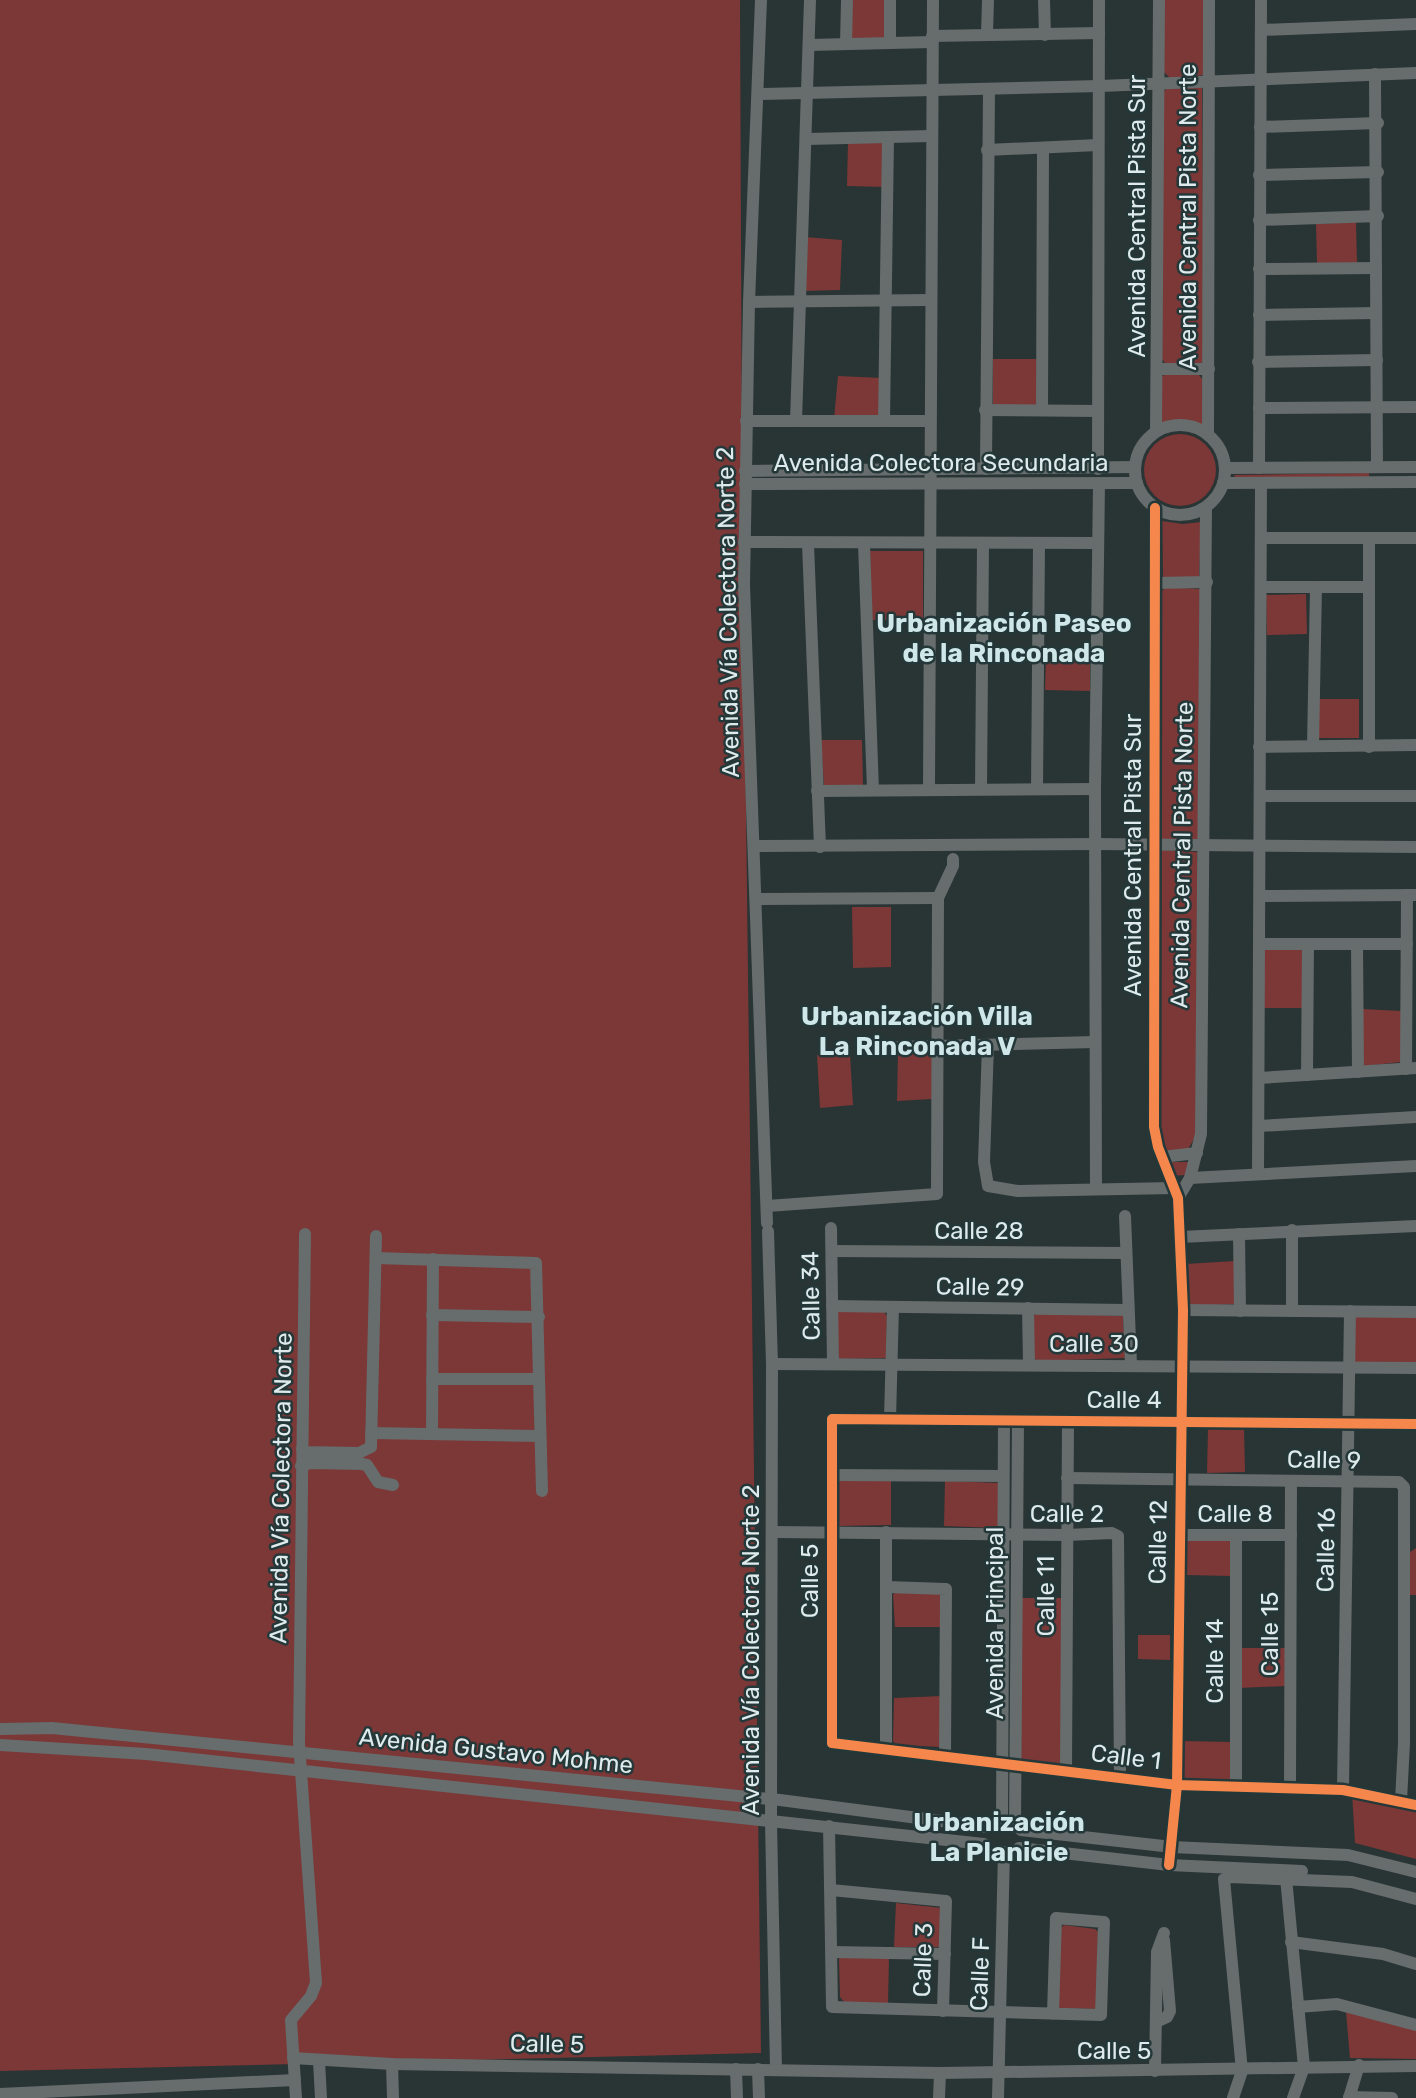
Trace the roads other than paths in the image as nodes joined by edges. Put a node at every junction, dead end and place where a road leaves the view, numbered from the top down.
1 (761, 0) edge
2 (810, 0) edge
3 (848, 0) edge
4 (890, 0) edge
5 (933, 0) edge
6 (988, 0) edge
7 (1044, 0) edge
8 (1099, 0) edge
9 (1159, 0) edge
10 (1209, 0) edge
11 (1261, 0) edge
12 (1416, 24) edge
13 (1261, 30) junction
14 (1099, 33) junction
15 (987, 34) junction
16 (1045, 34) junction
17 (932, 39) junction
18 (890, 42) junction
19 (846, 44) junction
20 (809, 45) junction
21 (1416, 73) edge
22 (1376, 74) junction
23 (1261, 78) junction
24 (1209, 81) junction
25 (1158, 84) junction
26 (1100, 86) junction
27 (989, 89) junction
28 (930, 90) junction
29 (758, 94) junction
30 (808, 95) junction
31 (1378, 123) junction
32 (1260, 127) junction
33 (930, 135) junction
34 (888, 138) junction
35 (807, 139) junction
36 (1098, 145) junction
37 (1042, 148) junction
38 (987, 150) junction
39 (1378, 172) junction
40 (1259, 175) junction
41 (1378, 216) junction
42 (1259, 220) junction
43 (1376, 268) junction
44 (1259, 269) junction
45 (929, 300) junction
46 (886, 301) junction
47 (749, 302) junction
48 (799, 302) junction
49 (1376, 313) junction
50 (1259, 315) junction
51 (1377, 360) junction
52 (1258, 362) junction
53 (1158, 369) junction
54 (1209, 369) junction
55 (1416, 407) edge
56 (1259, 408) junction
57 (1376, 408) junction
58 (985, 410) junction
59 (1042, 410) junction
60 (1098, 411) junction
61 (746, 421) junction
62 (796, 421) junction
63 (884, 421) junction
64 (929, 421) junction
65 (1156, 431) junction
66 (1208, 434) junction
67 (1135, 467) junction
68 (1377, 467) junction
69 (1416, 467) edge
70 (1225, 468) junction
71 (1259, 468) junction
72 (932, 469) junction
73 (986, 469) junction
74 (1098, 469) junction
75 (745, 477) junction
76 (1416, 482) edge
77 (1137, 483) junction
78 (1223, 483) junction
79 (932, 484) junction
80 (1099, 484) junction
81 (1261, 484) junction
82 (1206, 507) junction
83 (1155, 508) junction
84 (1261, 538) junction
85 (1368, 538) junction
86 (1416, 538) edge
87 (744, 542) junction
88 (808, 544) junction
89 (864, 544) junction
90 (931, 544) junction
91 (983, 544) junction
92 (1039, 544) junction
93 (1097, 544) junction
94 (1207, 582) junction
95 (1155, 583) junction
96 (1261, 587) junction
97 (1316, 587) junction
98 (1368, 587) junction
99 (1416, 745) edge
100 (1313, 746) junction
101 (1259, 747) junction
102 (1369, 747) junction
103 (929, 789) junction
104 (981, 789) junction
105 (1037, 789) junction
106 (1095, 789) junction
107 (873, 790) junction
108 (817, 791) junction
109 (1260, 796) junction
110 (1416, 796) edge
111 (1096, 844) junction
112 (1153, 845) junction
113 (754, 846) junction
114 (1203, 846) junction
115 (820, 847) junction
116 (1259, 847) junction
117 (1416, 847) edge
118 (953, 859) dead end
119 (1260, 895) junction
120 (1411, 895) edge
121 (937, 898) junction
122 (756, 899) junction
123 (1259, 944) junction
124 (1308, 944) junction
125 (1357, 944) junction
126 (1406, 944) junction
127 (1095, 1042) junction
128 (988, 1045) junction
129 (896, 1047) dead end
130 (938, 1047) junction
131 (1411, 1069) edge
132 (1358, 1072) junction
133 (1307, 1075) junction
134 (1259, 1078) junction
135 (1416, 1117) edge
136 (1259, 1126) junction
137 (1197, 1153) junction
138 (1161, 1157) junction
139 (1416, 1166) edge
140 (1258, 1174) junction
141 (1190, 1178) junction
142 (1096, 1189) junction
143 (1176, 1193) junction
144 (766, 1206) junction
145 (1125, 1216) dead end
146 (1416, 1226) edge
147 (831, 1228) dead end
148 (1292, 1230) junction
149 (305, 1234) dead end
150 (1239, 1234) junction
151 (376, 1236) dead end
152 (1180, 1237) junction
153 (832, 1251) junction
154 (1125, 1253) junction
155 (376, 1258) junction
156 (433, 1259) junction
157 (832, 1306) junction
158 (893, 1307) junction
159 (1028, 1308) junction
160 (1128, 1310) junction
161 (1183, 1310) junction
162 (1240, 1311) junction
163 (1292, 1311) junction
164 (1350, 1311) junction
165 (1416, 1312) edge
166 (432, 1315) junction
167 (539, 1317) junction
168 (833, 1363) junction
169 (892, 1363) junction
170 (772, 1364) junction
171 (1029, 1365) junction
172 (1131, 1366) junction
173 (1182, 1366) junction
174 (1348, 1366) junction
175 (1416, 1367) edge
176 (432, 1379) junction
177 (539, 1379) junction
178 (832, 1419) joint
179 (890, 1419) junction
180 (1004, 1420) junction
181 (1018, 1420) junction
182 (1068, 1421) junction
183 (1181, 1421) junction
184 (1416, 1424) edge
185 (1348, 1425) junction
186 (371, 1433) junction
187 (432, 1434) junction
188 (539, 1436) junction
189 (302, 1449) junction
190 (301, 1466) junction
191 (831, 1475) junction
192 (1003, 1476) junction
193 (1067, 1478) junction
194 (1180, 1479) junction
195 (1291, 1481) junction
196 (1348, 1482) junction
197 (393, 1485) dead end
198 (542, 1491) dead end
199 (773, 1532) junction
200 (831, 1532) junction
201 (886, 1532) junction
202 (1001, 1534) junction
203 (1016, 1535) junction
204 (1067, 1535) junction
205 (1179, 1535) junction
206 (1236, 1535) junction
207 (1291, 1535) junction
208 (1410, 1544) edge
209 (887, 1587) junction
210 (1410, 1661) edge
211 (0, 1729) edge
212 (832, 1743) joint
213 (1410, 1744) edge
214 (0, 1745) edge
215 (299, 1748) junction
216 (886, 1749) junction
217 (945, 1756) junction
218 (1008, 1765) junction
219 (301, 1770) junction
220 (1066, 1771) junction
221 (1120, 1778) junction
222 (1177, 1785) junction
223 (1236, 1786) junction
224 (1290, 1788) junction
225 (1343, 1790) junction
226 (771, 1799) junction
227 (1401, 1801) junction
228 (1416, 1805) edge
229 (771, 1821) junction
230 (829, 1826) junction
231 (1013, 1826) junction
232 (987, 1827) junction
233 (984, 1844) junction
234 (1172, 1847) junction
235 (1019, 1848) junction
236 (1004, 1852) junction
237 (1169, 1864) junction
238 (1416, 1872) edge
239 (1286, 1878) junction
240 (831, 1890) junction
241 (1416, 1890) edge
242 (1416, 1899) edge
243 (1292, 1942) junction
244 (831, 1952) junction
245 (944, 1954) junction
246 (1416, 1964) edge
247 (1298, 2007) junction
248 (943, 2011) junction
249 (1000, 2012) junction
250 (1054, 2014) junction
251 (1156, 2022) junction
252 (1416, 2025) edge
253 (293, 2058) junction
254 (319, 2061) junction
255 (392, 2064) junction
256 (1359, 2065) junction
257 (1416, 2066) edge
258 (1304, 2067) junction
259 (737, 2069) junction
260 (758, 2069) junction
261 (776, 2069) junction
262 (1155, 2071) junction
263 (1242, 2071) junction
264 (940, 2073) junction
265 (999, 2073) junction
266 (295, 2080) junction
267 (150, 2093) edge
268 (0, 2094) edge
269 (1349, 2097) edge
270 (296, 2098) edge
271 (321, 2098) edge
272 (393, 2098) edge
273 (737, 2098) edge
274 (759, 2098) edge
275 (939, 2098) edge
276 (998, 2098) edge
277 (1233, 2098) edge
278 (1293, 2098) edge
279 (1392, 2098) edge

1 - 29 street, Avenida Vía Colectora Norte 2
2 - 20 street
3 - 19 street
4 - 18 street
5 - 17 street
6 - 15 street
7 - 16 street
8 - 14 street
9 - 25 street, Avenida Central Pista Sur
10 - 24 street, Avenida Central Pista Norte
11 - 13 street
12 - 13 street
13 - 23 street
14 - 16 street
14 - 26 street
15 - 16 street
15 - 17 street
17 - 18 street
17 - 28 street
18 - 19 street
19 - 20 street
20 - 30 street
21 - 22 street
22 - 23 street
22 - 31 street
23 - 24 street
23 - 32 street
24 - 25 street
24 - 54 street, Avenida Central Pista Norte
25 - 26 street
25 - 53 street, Avenida Central Pista Sur
26 - 27 street
26 - 36 street
27 - 28 street
27 - 38 street
28 - 30 street
28 - 33 street
29 - 30 street
29 - 47 street, Avenida Vía Colectora Norte 2
30 - 35 street
31 - 32 street
31 - 39 street
32 - 40 street
33 - 34 street
33 - 45 street
34 - 35 street
34 - 46 street
35 - 48 street
36 - 37 street
36 - 60 street
37 - 38 street
37 - 59 street
38 - 58 street
39 - 40 street
39 - 41 street
40 - 42 street
41 - 42 street
41 - 43 street
42 - 44 street
43 - 44 street
43 - 49 street
44 - 50 street
45 - 46 street
45 - 64 street
46 - 48 street
46 - 63 street
47 - 48 street
47 - 61 street, Avenida Vía Colectora Norte 2
48 - 62 street
49 - 50 street
49 - 51 street
50 - 52 street
51 - 52 street
51 - 57 street
52 - 56 street
53 - 54 street
53 - 65 street, Avenida Central Pista Sur
54 - 66 street, Avenida Central Pista Norte
55 - 57 street
56 - 57 street
56 - 71 street
57 - 68 street
58 - 59 street
58 - 73 street
59 - 60 street
60 - 74 street
61 - 62 street
61 - 75 street, Avenida Vía Colectora Norte 2
62 - 63 street
63 - 64 street
64 - 72 street
65 - 66 street
65 - 67 street
66 - 70 street
67 - 74 street, Avenida Colectora Secundaria
67 - 77 street
68 - 69 street
68 - 71 street
70 - 71 street
70 - 78 street
72 - 73 street, Avenida Colectora Secundaria
72 - 75 street, Avenida Colectora Secundaria
72 - 79 street
73 - 74 street, Avenida Colectora Secundaria
75 - 79 street, Avenida Colectora Secundaria
75 - 87 street, Avenida Vía Colectora Norte 2
76 - 81 street
77 - 80 street, Avenida Colectora Secundaria
77 - 83 street
78 - 81 street
78 - 82 street
79 - 80 street, Avenida Colectora Secundaria
79 - 90 street
80 - 93 street
81 - 84 street
82 - 83 street
82 - 94 street, Avenida Central Pista Norte
83 - 95 street, Avenida Central Pista Sur
84 - 85 street
84 - 96 street
85 - 86 street
85 - 98 street
87 - 88 street
87 - 113 street, Avenida Vía Colectora Norte 2
88 - 89 street
88 - 108 street
89 - 90 street
89 - 107 street
90 - 91 street
90 - 103 street
91 - 92 street
91 - 104 street
92 - 93 street
92 - 105 street
93 - 106 street
94 - 95 street
94 - 114 street, Avenida Central Pista Norte
95 - 112 street, Avenida Central Pista Sur
96 - 97 street
96 - 101 street
97 - 98 street
97 - 100 street
98 - 102 street
99 - 102 street
100 - 101 street
100 - 102 street
101 - 109 street
103 - 104 street
103 - 107 street
104 - 105 street
105 - 106 street
106 - 111 street
107 - 108 street
108 - 115 street
109 - 110 street
109 - 116 street
111 - 112 street
111 - 115 street
111 - 127 street
112 - 114 street
112 - 138 street, Avenida Central Pista Sur
113 - 115 street
113 - 122 street, Avenida Vía Colectora Norte 2
114 - 116 street
114 - 137 street, Avenida Central Pista Norte
116 - 117 street
116 - 119 street
118 - 121 street
119 - 120 street
119 - 123 street
120 - 126 street
121 - 122 street
121 - 130 street
122 - 144 street, Avenida Vía Colectora Norte 2
123 - 124 street
123 - 134 street
124 - 125 street
124 - 133 street
125 - 126 street
125 - 132 street
126 - 131 street
127 - 128 street
127 - 142 street
128 - 130 street
128 - 142 street
129 - 130 street
130 - 144 street
131 - 132 street
132 - 133 street
133 - 134 street
134 - 136 street
135 - 136 street
136 - 140 street
137 - 138 street
137 - 141 street, Avenida Central Pista Norte
138 - 143 street, Avenida Central Pista Sur
139 - 140 street
140 - 141 street
141 - 143 street, Avenida Central Pista Norte
142 - 143 street
143 - 152 street, Calle 12
144 - 170 street, Avenida Vía Colectora Norte 2
145 - 154 street
146 - 148 street
147 - 153 street, Calle 34
148 - 150 street
148 - 163 street
149 - 189 street, Avenida Vía Colectora Norte
150 - 152 street
150 - 162 street
151 - 155 street
152 - 161 street, Calle 12
153 - 154 street, Calle 28
153 - 157 street, Calle 34
154 - 160 street
155 - 156 street
155 - 186 street
156 - 166 street
156 - 167 street
157 - 158 street, Calle 29
157 - 168 street, Calle 34
158 - 159 street, Calle 29
158 - 169 street
159 - 160 street, Calle 29
159 - 171 street
160 - 172 street
161 - 162 street
161 - 173 street, Calle 12
162 - 163 street
163 - 164 street
164 - 165 street
164 - 174 street, Calle 16
166 - 167 street
166 - 176 street
167 - 177 street
168 - 169 street, Calle 30
168 - 170 street, Calle 30
169 - 171 street, Calle 30
169 - 179 street
170 - 199 street, Avenida Vía Colectora Norte 2
171 - 172 street, Calle 30
172 - 173 street, Calle 30
173 - 174 street, Calle 30
173 - 183 street, Calle 12
174 - 175 street, Calle 30
174 - 185 street, Calle 16
176 - 177 street
176 - 187 street
177 - 188 street
178 - 179 street, Calle 4
178 - 191 street, Calle 5
179 - 180 street, Calle 4
180 - 181 street, Calle 4
180 - 192 street, Avenida Principal
181 - 182 street, Calle 4
181 - 203 street, Avenida Principal
182 - 183 street, Calle 4
182 - 193 street, Calle 11
183 - 185 street, Calle 4
183 - 194 street, Calle 12
184 - 185 street, Calle 4
185 - 196 street, Calle 16
186 - 187 street
186 - 189 street
187 - 188 street
188 - 198 street
189 - 190 street, Avenida Vía Colectora Norte
190 - 197 street
190 - 215 street, Avenida Vía Colectora Norte
191 - 192 street
191 - 200 street, Calle 5
192 - 202 street, Avenida Principal
193 - 194 street, Calle 9
193 - 204 street, Calle 11
194 - 195 street, Calle 9
194 - 205 street, Calle 12
195 - 196 street, Calle 9
195 - 207 street, Calle 15
196 - 208 street, Calle 9
196 - 225 street, Calle 16
199 - 200 street, Calle 2
199 - 226 street, Avenida Vía Colectora Norte 2
200 - 201 street, Calle 2
200 - 212 street, Calle 5
201 - 202 street, Calle 2
201 - 209 street
202 - 203 street, Calle 2
202 - 218 street, Avenida Principal
203 - 204 street, Calle 2
203 - 218 street, Avenida Principal
204 - 220 street, Calle 11
204 - 221 street, Calle 2
205 - 206 street, Calle 8
205 - 222 street, Calle 12
206 - 207 street, Calle 8
206 - 223 street, Calle 14
207 - 224 street, Calle 15
208 - 210 street, Calle 9
209 - 216 street
209 - 217 street
210 - 213 street, Calle 9
211 - 215 street, Avenida Gustavo Mohme
212 - 216 street, Calle 1
213 - 227 street, Calle 9
214 - 219 street, Avenida Gustavo Mohme
215 - 219 street, Avenida Vía Colectora Norte
215 - 226 street, Avenida Gustavo Mohme
216 - 217 street, Calle 1
217 - 218 street, Calle 1
218 - 220 street, Calle 1
218 - 231 street, Avenida Principal
219 - 229 street, Avenida Gustavo Mohme
219 - 253 street
220 - 221 street, Calle 1
221 - 222 street, Calle 1
222 - 223 street, Calle 1
222 - 234 street, Calle 12
223 - 224 street, Calle 1
224 - 225 street, Calle 1
225 - 227 street, Calle 1
226 - 229 street, Avenida Vía Colectora Norte 2
226 - 232 street, Avenida Gustavo Mohme
227 - 228 street, Calle 1
229 - 230 street, Avenida Gustavo Mohme
229 - 261 street, Avenida Vía Colectora Norte 2
230 - 233 street, Avenida Gustavo Mohme
230 - 240 street
231 - 232 street
231 - 234 street
231 - 235 street, Avenida Principal
232 - 233 street
233 - 236 street, Avenida Gustavo Mohme
234 - 237 street
234 - 238 street
235 - 236 street
235 - 237 street
236 - 249 street, Calle F
237 - 241 street
239 - 242 street
239 - 243 street
239 - 263 street
240 - 244 street
240 - 245 street, Calle 3
243 - 246 street
243 - 247 street
244 - 245 street
244 - 248 street
245 - 248 street, Calle 3
247 - 252 street
247 - 258 street
248 - 249 street
249 - 250 street
249 - 265 street, Calle F
250 - 250 street
251 - 251 street
251 - 262 street
253 - 254 street, Calle 5
253 - 266 street
254 - 255 street, Calle 5
254 - 271 street
255 - 259 street, Calle 5
255 - 272 street
256 - 257 street, Calle 5
256 - 258 street, Calle 5
256 - 269 street
258 - 263 street, Calle 5
258 - 278 street
259 - 260 street, Calle 5
259 - 273 street
260 - 261 street, Calle 5
260 - 274 street
261 - 264 street, Calle 5
262 - 263 street, Calle 5
262 - 265 street, Calle 5
263 - 277 street
264 - 265 street, Calle 5
264 - 275 street
265 - 276 street, Calle F
266 - 267 street
266 - 270 street
267 - 268 street
269 - 279 street

